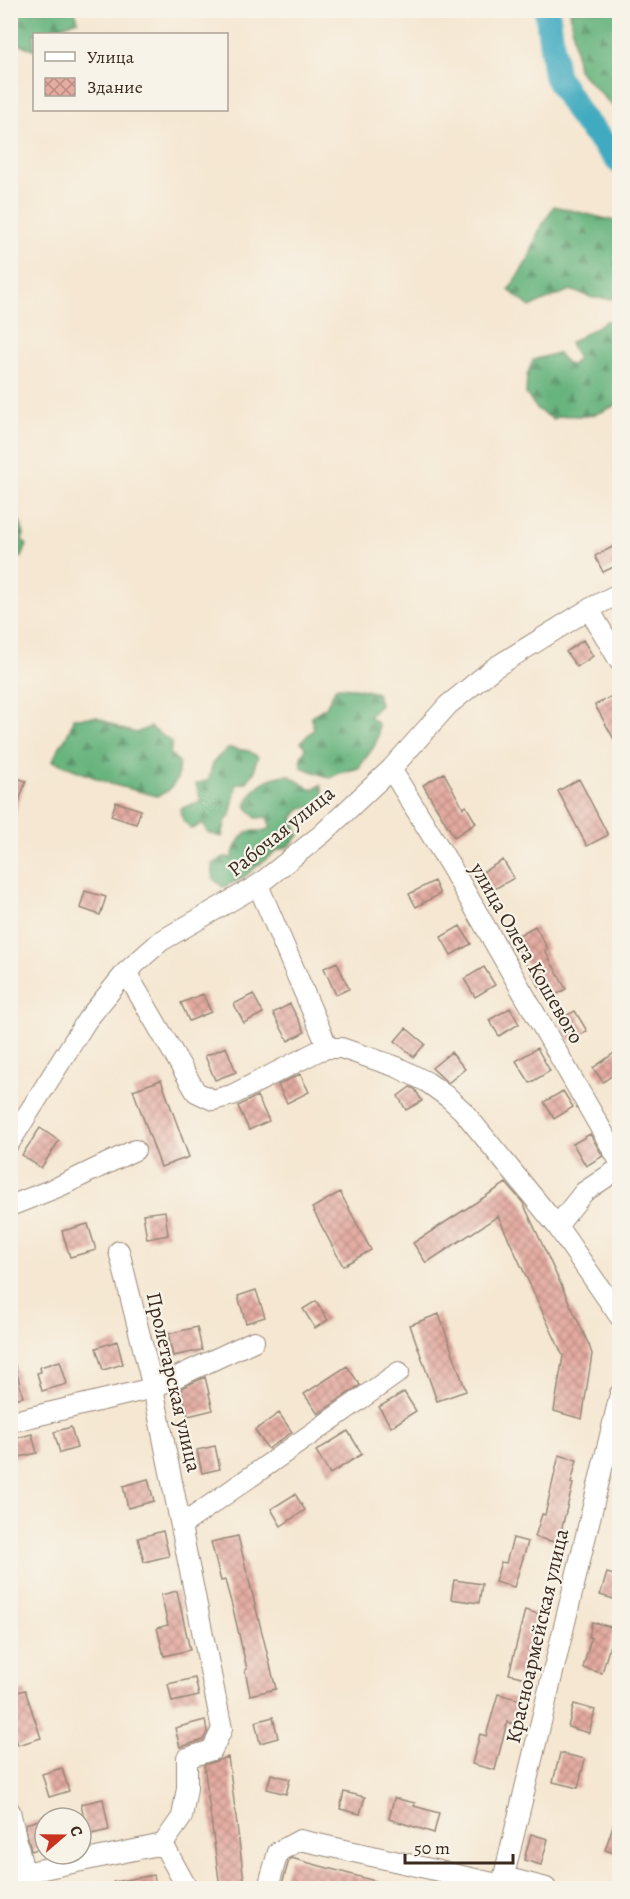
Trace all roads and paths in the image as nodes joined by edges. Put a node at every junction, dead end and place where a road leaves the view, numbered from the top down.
1 (620, 593) edge
2 (589, 609) junction
3 (620, 662) edge
4 (391, 769) junction
5 (258, 885) junction
6 (126, 972) junction
7 (328, 1048) junction
8 (10, 1142) edge
9 (135, 1150) dead end
10 (620, 1162) edge
11 (620, 1168) edge
12 (10, 1206) edge
13 (557, 1226) junction
14 (119, 1251) dead end
15 (620, 1317) edge
16 (254, 1341) dead end
17 (399, 1372) dead end
18 (153, 1388) junction
19 (620, 1394) edge
20 (10, 1422) edge
21 (182, 1525) junction
22 (10, 1811) edge
23 (163, 1844) junction
24 (17, 1875) edge
25 (503, 1884) edge
26 (186, 1888) edge
27 (269, 1888) edge
28 (546, 1888) edge

1 - 2 street, Рабочая улица
2 - 3 street
2 - 4 street, Рабочая улица
4 - 5 street, Рабочая улица
4 - 10 street, улица Олега Кошевого
5 - 6 street, Рабочая улица
5 - 7 street
6 - 7 street
6 - 8 street, Рабочая улица
7 - 13 street
9 - 12 street
11 - 13 street
13 - 15 street
14 - 18 street, Пролетарская улица
16 - 18 street
17 - 21 street, Пролетарская улица
18 - 20 street
18 - 21 street, Пролетарская улица
19 - 25 street, Красноармейская улица
21 - 23 street, Пролетарская улица
22 - 24 street
23 - 24 street
23 - 26 street
25 - 27 street
25 - 28 street

